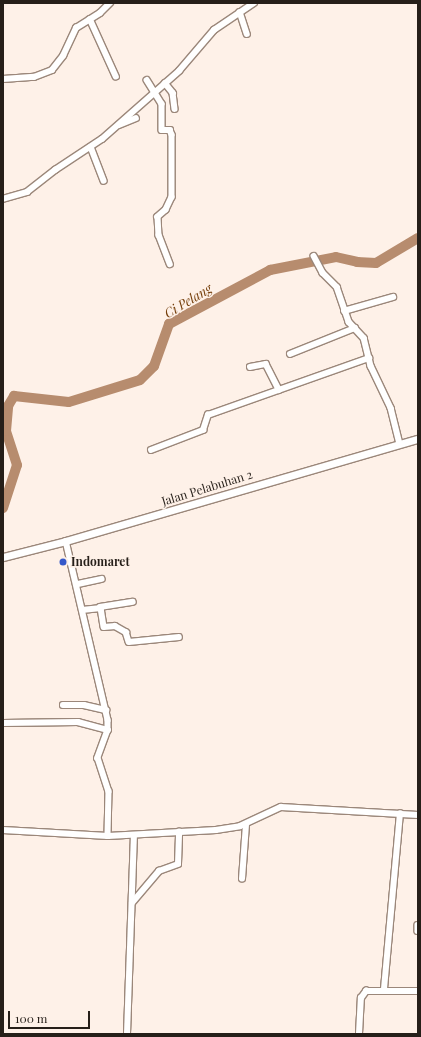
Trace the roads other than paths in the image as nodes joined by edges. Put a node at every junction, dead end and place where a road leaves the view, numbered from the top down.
1 (110, 3) edge
2 (254, 3) edge
3 (240, 12) junction
4 (90, 19) junction
5 (247, 34) dead end
6 (116, 76) dead end
7 (3, 79) edge
8 (147, 80) dead end
9 (165, 83) junction
10 (155, 91) junction
11 (175, 109) dead end
12 (136, 118) dead end
13 (116, 125) junction
14 (90, 147) junction
15 (104, 181) dead end
16 (3, 199) edge
17 (314, 256) dead end
18 (170, 264) dead end
19 (393, 297) dead end
20 (344, 311) junction
21 (355, 328) junction
22 (290, 354) dead end
23 (369, 358) junction
24 (250, 367) dead end
25 (279, 390) junction
26 (418, 439) edge
27 (400, 444) junction
28 (151, 450) dead end
29 (66, 541) junction
30 (3, 557) edge
31 (101, 579) dead end
32 (78, 584) junction
33 (133, 602) dead end
34 (100, 607) junction
35 (82, 610) junction
36 (179, 637) dead end
37 (63, 705) dead end
38 (106, 710) junction
39 (3, 722) edge
40 (108, 730) junction
41 (400, 814) junction
42 (418, 815) edge
43 (246, 824) junction
44 (3, 830) edge
45 (179, 832) junction
46 (108, 836) junction
47 (134, 836) junction
48 (242, 879) dead end
49 (132, 903) junction
50 (418, 925) edge
51 (418, 931) edge
52 (384, 989) junction
53 (418, 991) edge
54 (127, 1034) edge
55 (358, 1034) edge

1 - 4 street
2 - 3 street
3 - 5 street
3 - 9 street
4 - 6 street
4 - 7 street
8 - 10 street
9 - 10 street
9 - 11 street
10 - 13 street
10 - 18 street
12 - 13 street
13 - 14 street
14 - 15 street
14 - 16 street
17 - 20 street
19 - 20 street
20 - 21 street
21 - 22 street
21 - 23 street
23 - 25 street
23 - 27 street
24 - 25 street
25 - 28 street
26 - 27 main road, Jalan Pelabuhan 2
27 - 29 main road, Jalan Pelabuhan 2
29 - 30 main road, Jalan Pelabuhan 2
29 - 32 street
31 - 32 street
32 - 35 street
33 - 34 street
34 - 35 street
34 - 36 street
35 - 38 street
37 - 38 street
38 - 40 street
39 - 40 street
40 - 46 street
41 - 42 street
41 - 43 street
41 - 52 street
43 - 45 street
43 - 48 street
44 - 46 street
45 - 47 street
45 - 49 street
46 - 47 street
47 - 49 street
49 - 54 street
50 - 51 street
52 - 53 street
52 - 55 street

